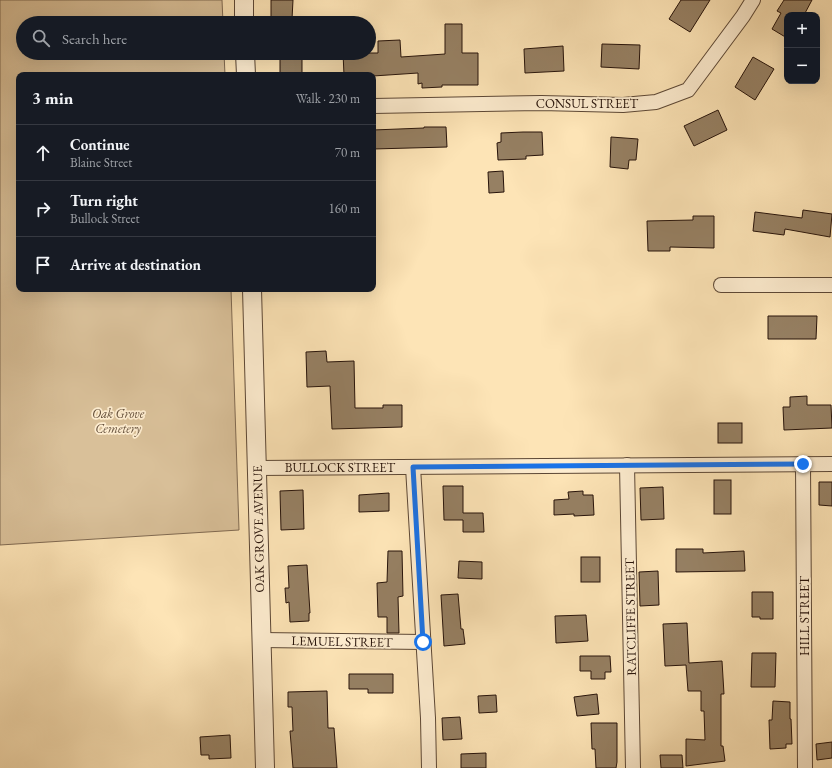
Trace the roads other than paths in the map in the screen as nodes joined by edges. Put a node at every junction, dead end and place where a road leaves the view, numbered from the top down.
1 (244, 0) edge
2 (752, 0) edge
3 (244, 16) edge
4 (246, 60) edge
5 (246, 72) edge
6 (376, 106) edge
7 (721, 285) dead end
8 (832, 285) edge
9 (252, 292) edge
10 (803, 464) junction
11 (832, 464) edge
12 (627, 465) junction
13 (413, 467) junction
14 (256, 468) junction
15 (261, 640) junction
16 (423, 642) junction
17 (265, 768) edge
18 (429, 768) edge
19 (633, 768) edge
20 (804, 768) edge

1 - 3 street
2 - 6 street, CONSUL STREET
4 - 5 street
7 - 8 street
9 - 14 street, OAK GROVE AVENUE
10 - 11 street, BULLOCK STREET
10 - 12 street, BULLOCK STREET
10 - 20 street, HILL STREET
12 - 13 street, BULLOCK STREET
12 - 19 street, RATCLIFFE STREET
13 - 14 street, BULLOCK STREET
13 - 16 street
14 - 15 street, OAK GROVE AVENUE
15 - 16 street, LEMUEL STREET
15 - 17 street, OAK GROVE AVENUE
16 - 18 street

